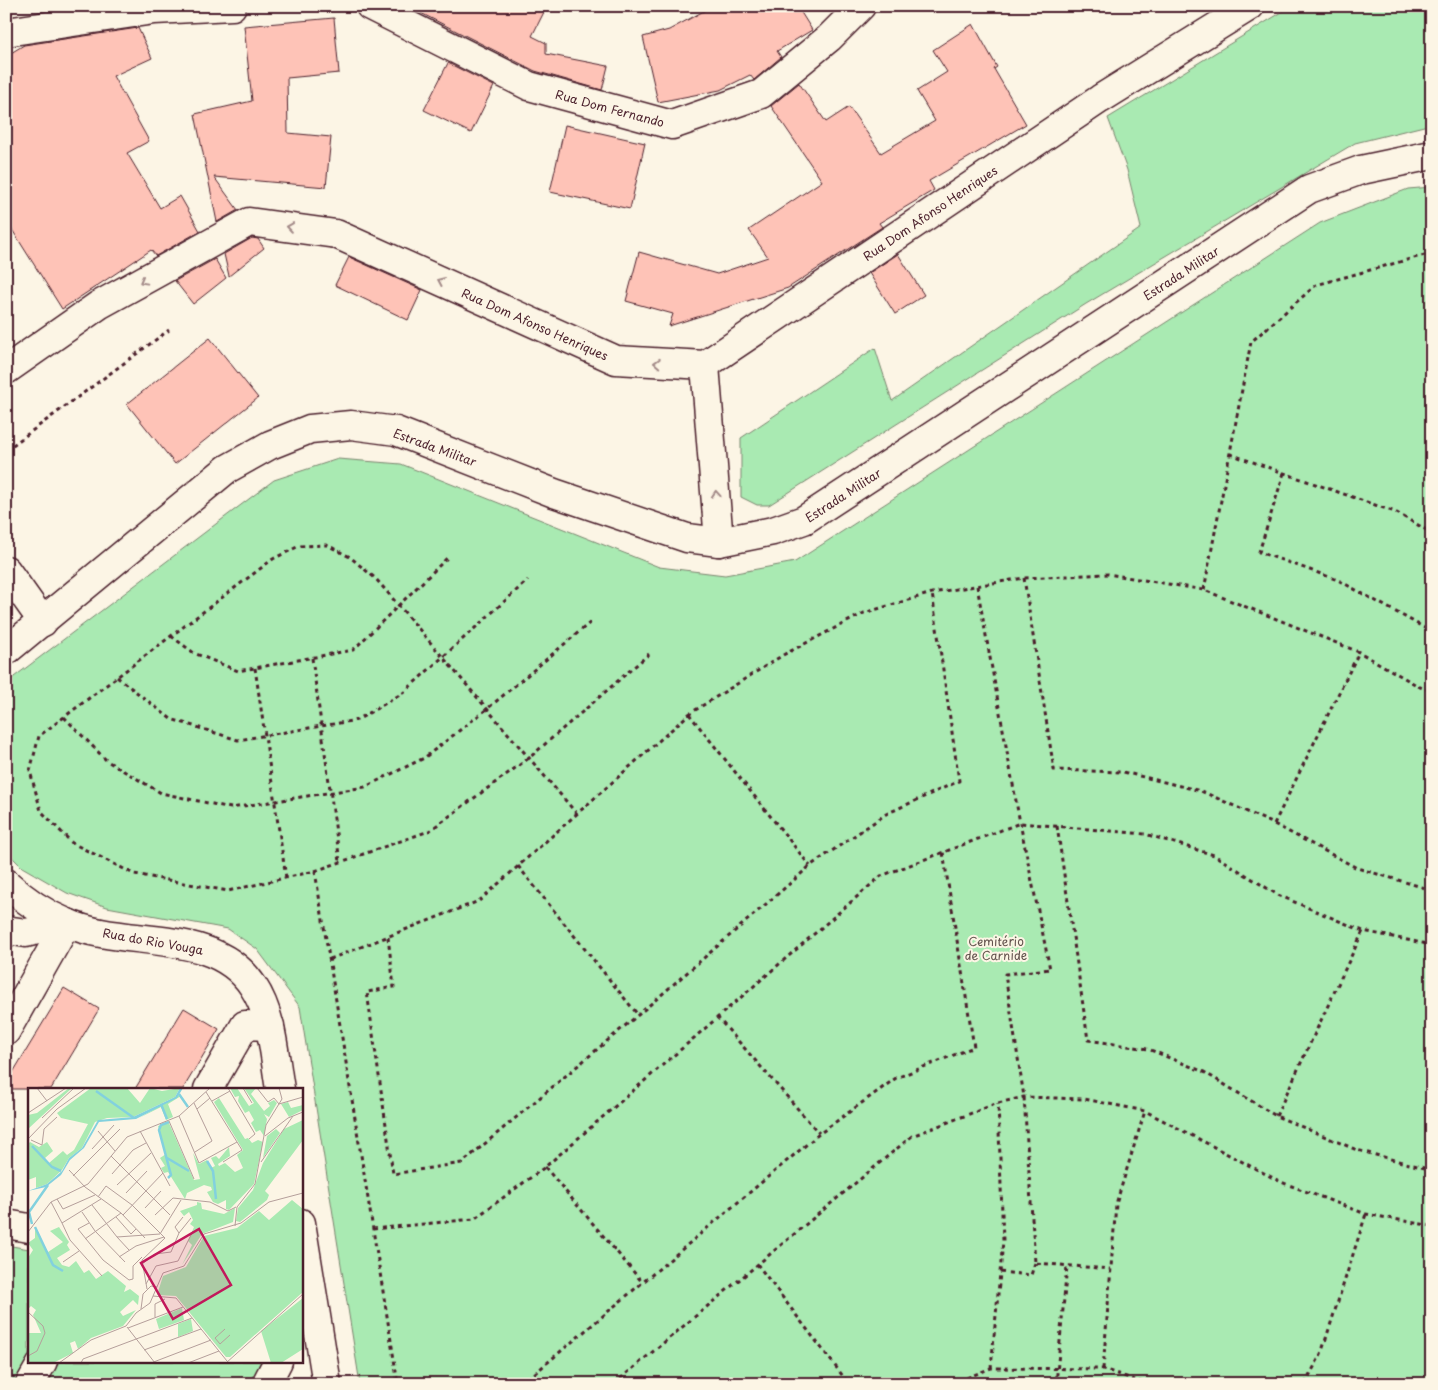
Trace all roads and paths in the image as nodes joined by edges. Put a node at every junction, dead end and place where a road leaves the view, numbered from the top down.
1 (232, 6) edge
2 (370, 6) edge
3 (861, 6) edge
4 (1250, 6) edge
5 (6, 32) edge
6 (1432, 155) edge
7 (1432, 253) edge
8 (169, 330) dead end
9 (705, 365) junction
10 (6, 370) edge
11 (6, 450) edge
12 (1230, 454) junction
13 (1284, 473) junction
14 (1432, 533) edge
15 (719, 542) junction
16 (447, 558) dead end
17 (6, 570) edge
18 (1024, 578) junction
19 (528, 580) dead end
20 (978, 586) junction
21 (1204, 590) junction
22 (932, 592) junction
23 (399, 605) junction
24 (592, 621) dead end
25 (43, 622) junction
26 (1432, 632) edge
27 (171, 636) junction
28 (6, 651) edge
29 (1359, 652) junction
30 (649, 654) dead end
31 (442, 656) junction
32 (312, 658) junction
33 (256, 668) junction
34 (117, 676) junction
35 (1432, 691) edge
36 (488, 709) junction
37 (689, 714) junction
38 (64, 717) junction
39 (322, 726) junction
40 (265, 735) junction
41 (530, 758) junction
42 (331, 792) junction
43 (275, 802) junction
44 (577, 814) junction
45 (1020, 823) junction
46 (1274, 824) junction
47 (1057, 826) junction
48 (943, 852) junction
49 (340, 862) junction
50 (518, 866) junction
51 (810, 866) junction
52 (315, 872) junction
53 (286, 878) junction
54 (6, 883) edge
55 (1432, 890) edge
56 (67, 924) junction
57 (6, 930) edge
58 (1363, 931) junction
59 (388, 937) junction
60 (1432, 945) edge
61 (330, 960) junction
62 (638, 1015) junction
63 (717, 1017) junction
64 (270, 1026) junction
65 (6, 1031) edge
66 (209, 1088) edge
67 (280, 1088) edge
68 (1024, 1097) junction
69 (998, 1103) junction
70 (1145, 1111) junction
71 (1276, 1116) junction
72 (819, 1134) junction
73 (545, 1167) junction
74 (1432, 1170) edge
75 (1366, 1214) junction
76 (6, 1224) edge
77 (1432, 1226) edge
78 (28, 1228) edge
79 (373, 1229) junction
80 (302, 1236) edge
81 (1036, 1263) junction
82 (757, 1264) junction
83 (1067, 1266) junction
84 (1110, 1269) junction
85 (1000, 1272) junction
86 (305, 1274) edge
87 (643, 1282) junction
88 (302, 1294) edge
89 (42, 1362) edge
90 (277, 1362) edge
91 (991, 1368) junction
92 (1057, 1369) junction
93 (1103, 1369) junction
94 (30, 1384) edge
95 (266, 1384) edge
96 (327, 1384) edge
97 (398, 1384) edge
98 (522, 1384) edge
99 (614, 1384) edge
100 (849, 1384) edge
101 (952, 1384) edge
102 (1056, 1384) edge
103 (1147, 1384) edge
104 (1305, 1384) edge

1 - 5 street
2 - 3 street, Rua Dom Fernando
4 - 9 street, Rua Dom Afonso Henriques
6 - 15 street, Estrada Militar
7 - 12 path
8 - 11 path
9 -> 10 street, Rua Dom Afonso Henriques
15 -> 9 street
12 - 13 path
12 - 21 path
13 - 14 path
13 - 26 path
15 - 25 street, Estrada Militar
16 - 23 path
17 - 25 street
18 - 20 path
18 - 21 path
18 - 46 path
19 - 31 path
20 - 22 path
20 - 45 path
21 - 29 path
22 - 37 path
22 - 51 path
23 - 27 path
23 - 31 path
23 - 32 path
24 - 36 path
25 - 28 street, Estrada Militar
27 - 33 path
27 - 34 path
29 - 35 path
29 - 46 path
30 - 41 path
31 - 36 path
31 - 39 path
32 - 33 path
32 - 39 path
33 - 40 path
34 - 38 path
34 - 40 path
36 - 41 path
36 - 42 path
37 - 44 path
37 - 51 path
38 - 43 path
38 - 53 path
39 - 40 path
39 - 42 path
40 - 43 path
41 - 44 path
41 - 49 path
42 - 43 path
42 - 49 path
43 - 53 path
44 - 50 path
45 - 47 path
45 - 48 path
45 - 68 path
46 - 55 path
47 - 58 path
47 - 71 path
48 - 63 path
48 - 72 path
49 - 52 path
50 - 59 path
50 - 62 path
51 - 62 path
52 - 53 path
52 - 61 path
54 - 56 street, Rua do Rio Vouga
56 - 57 street
56 - 64 street, Rua do Rio Vouga
56 - 65 street
58 - 60 path
58 - 71 path
59 - 61 path
59 - 62 path
61 - 79 path
63 - 72 path
63 - 73 path
64 - 66 street
64 - 67 street, Rua do Rio Vouga
68 - 69 path
68 - 70 path
68 - 81 path
69 - 82 path
69 - 85 path
70 - 75 path
70 - 84 path
71 - 74 path
72 - 87 path
73 - 79 path
73 - 87 path
75 - 77 path
75 - 104 path
76 - 78 street
79 - 97 path
80 - 86 street
81 - 83 path
81 - 85 path
82 - 99 path
82 - 100 path
83 - 84 path
83 - 92 path
84 - 93 path
85 - 91 path
86 - 88 street
86 - 96 street
87 - 98 path
89 - 94 street
90 - 95 street
91 - 92 path
91 - 101 path
92 - 93 path
92 - 102 path
93 - 103 path

